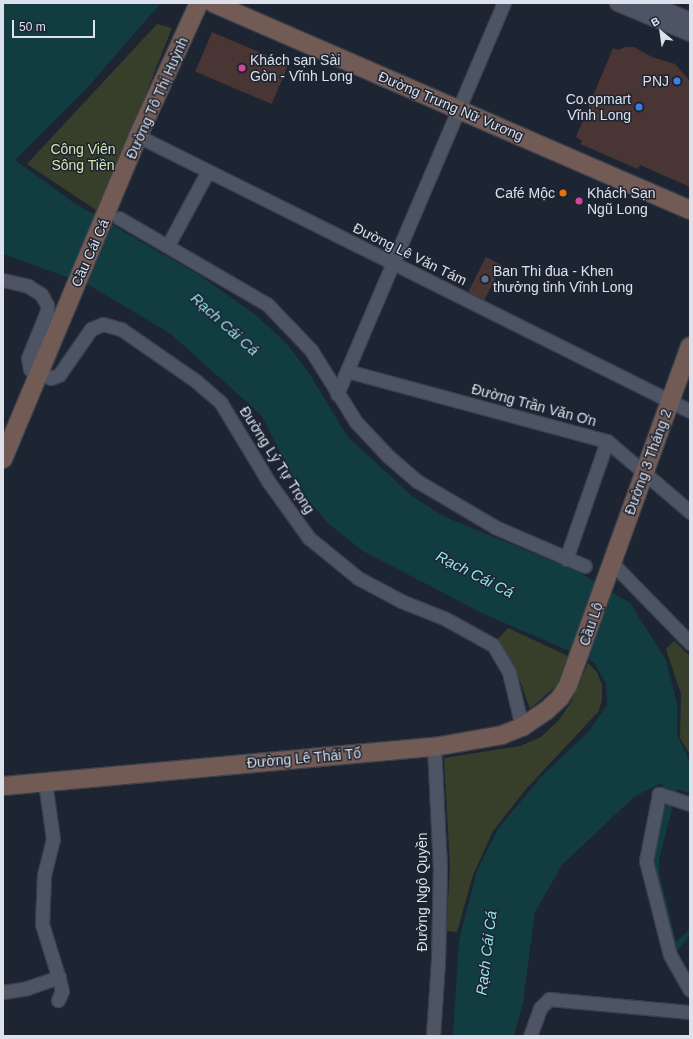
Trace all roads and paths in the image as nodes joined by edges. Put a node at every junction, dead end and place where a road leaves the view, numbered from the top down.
1 (199, 3) edge
2 (213, 3) edge
3 (504, 3) edge
4 (618, 3) edge
5 (648, 3) edge
6 (690, 21) edge
7 (690, 33) edge
8 (460, 110) junction
9 (138, 136) junction
10 (208, 171) junction
11 (116, 194) joint
12 (690, 210) edge
13 (119, 218) dead end
14 (168, 245) junction
15 (394, 264) junction
16 (3, 280) edge
17 (690, 346) edge
18 (347, 371) junction
19 (39, 374) junction
20 (338, 394) junction
21 (670, 401) junction
22 (690, 411) edge
23 (607, 441) junction
24 (3, 459) edge
25 (645, 471) junction
26 (690, 512) edge
27 (566, 559) junction
28 (585, 566) dead end
29 (609, 571) junction
30 (690, 644) edge
31 (575, 668) joint
32 (522, 727) junction
33 (434, 747) junction
34 (45, 782) junction
35 (3, 786) edge
36 (690, 804) edge
37 (59, 977) junction
38 (690, 990) edge
39 (3, 992) edge
40 (58, 1000) dead end
41 (690, 1012) edge
42 (433, 1036) edge
43 (530, 1036) edge

1 - 9 main road, Đường Tô Thị Huỳnh
2 - 8 main road, Đường Trưng Nữ Vương
3 - 8 street
4 - 7 street
5 - 6 street
8 - 12 main road, Đường Trưng Nữ Vương
8 - 15 street
9 - 10 street, Đường Lê Văn Tám
9 - 11 main road, Đường Tô Thị Huỳnh
10 - 14 street
10 - 15 street, Đường Lê Văn Tám
11 - 19 main road, Cầu Cái Cá
13 - 14 street
14 - 20 street
15 - 18 street
15 - 21 street, Đường Lê Văn Tám
16 - 19 street
17 - 21 main road, Đường 3 Tháng 2
18 - 20 street
18 - 23 street, Đường Trần Văn Ơn
19 - 24 main road, Cầu Cái Cá
19 - 32 street, Đường Lý Tự Trọng
20 - 27 street
21 - 22 street, Đường Lê Văn Tám
21 - 25 main road, Đường 3 Tháng 2
23 - 25 street, Đường Trần Văn Ơn
23 - 27 street
25 - 26 street, Đường Trần Văn Ơn
25 - 29 main road, Đường 3 Tháng 2
27 - 28 street
29 - 30 street
29 - 31 main road, Cầu Lộ
31 - 32 main road, Đường Lê Thái Tổ
32 - 33 main road, Đường Lê Thái Tổ
33 - 34 main road, Đường Lê Thái Tổ
33 - 42 street, Đường Ngô Quyền
34 - 35 main road, Đường Lê Thái Tổ
34 - 37 street
36 - 38 street
37 - 39 street
37 - 40 street
41 - 43 street

